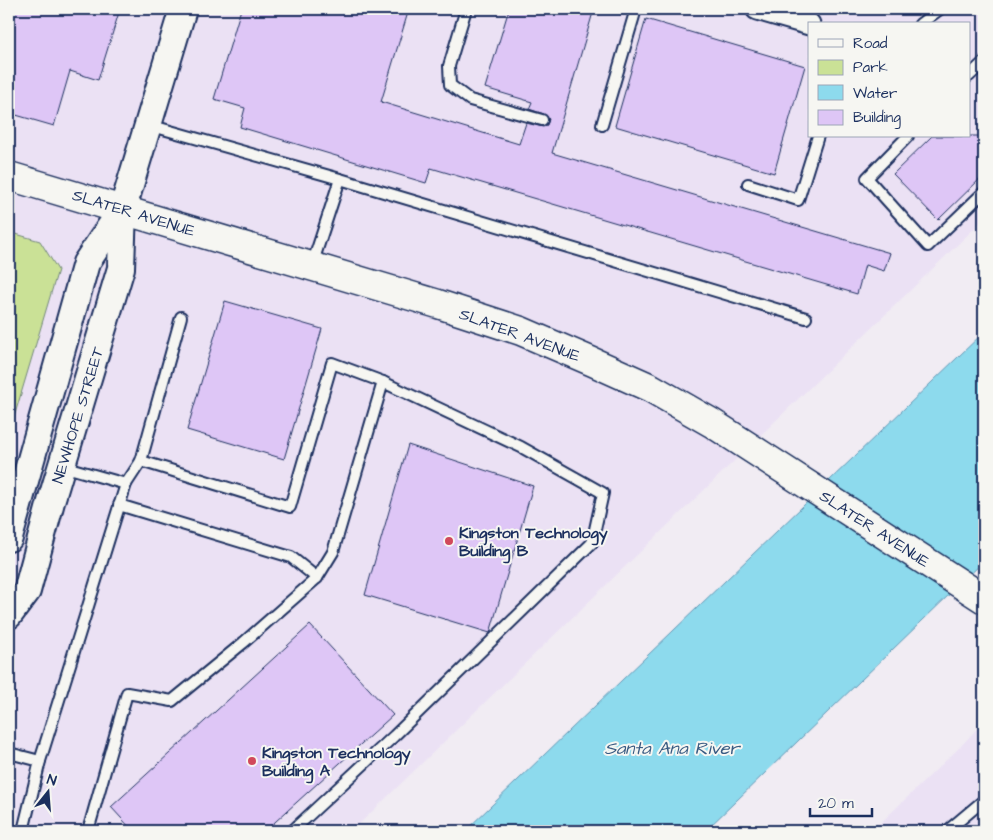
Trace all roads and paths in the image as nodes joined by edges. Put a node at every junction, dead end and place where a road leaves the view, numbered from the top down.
1 (183, 9) edge
2 (466, 9) edge
3 (636, 9) edge
4 (757, 9) edge
5 (940, 9) edge
6 (923, 22) edge
7 (808, 24) edge
8 (984, 62) edge
9 (970, 75) edge
10 (542, 120) dead end
11 (150, 125) junction
12 (602, 125) dead end
13 (817, 138) edge
14 (906, 138) edge
15 (9, 176) edge
16 (340, 179) junction
17 (748, 184) dead end
18 (984, 192) edge
19 (123, 208) junction
20 (312, 266) junction
21 (181, 317) dead end
22 (806, 318) dead end
23 (383, 382) junction
24 (141, 461) junction
25 (62, 466) junction
26 (126, 484) junction
27 (119, 505) junction
28 (9, 538) edge
29 (317, 578) junction
30 (984, 599) edge
31 (9, 615) edge
32 (9, 753) edge
33 (40, 761) junction
34 (984, 800) edge
35 (23, 831) edge
36 (88, 831) edge
37 (292, 831) edge
38 (947, 831) edge

1 - 11 street, NEWHOPE STREET
2 - 10 lane
3 - 12 lane
4 - 7 street
5 - 6 lane
8 - 9 lane
11 - 16 lane
11 - 19 street, NEWHOPE STREET
13 - 17 lane
14 - 18 lane
15 - 19 main road, SLATER AVENUE
16 - 20 lane
16 - 22 lane
19 - 20 main road, SLATER AVENUE
19 - 25 street, NEWHOPE STREET
19 - 28 street, NEWHOPE STREET
20 - 30 main road, SLATER AVENUE
21 - 24 lane
23 - 24 lane
23 - 29 lane
23 - 37 lane
24 - 26 lane
25 - 26 lane
25 - 31 street, NEWHOPE STREET
26 - 27 lane
27 - 29 lane
27 - 33 lane
29 - 36 lane
32 - 33 lane
33 - 35 lane
34 - 38 lane

